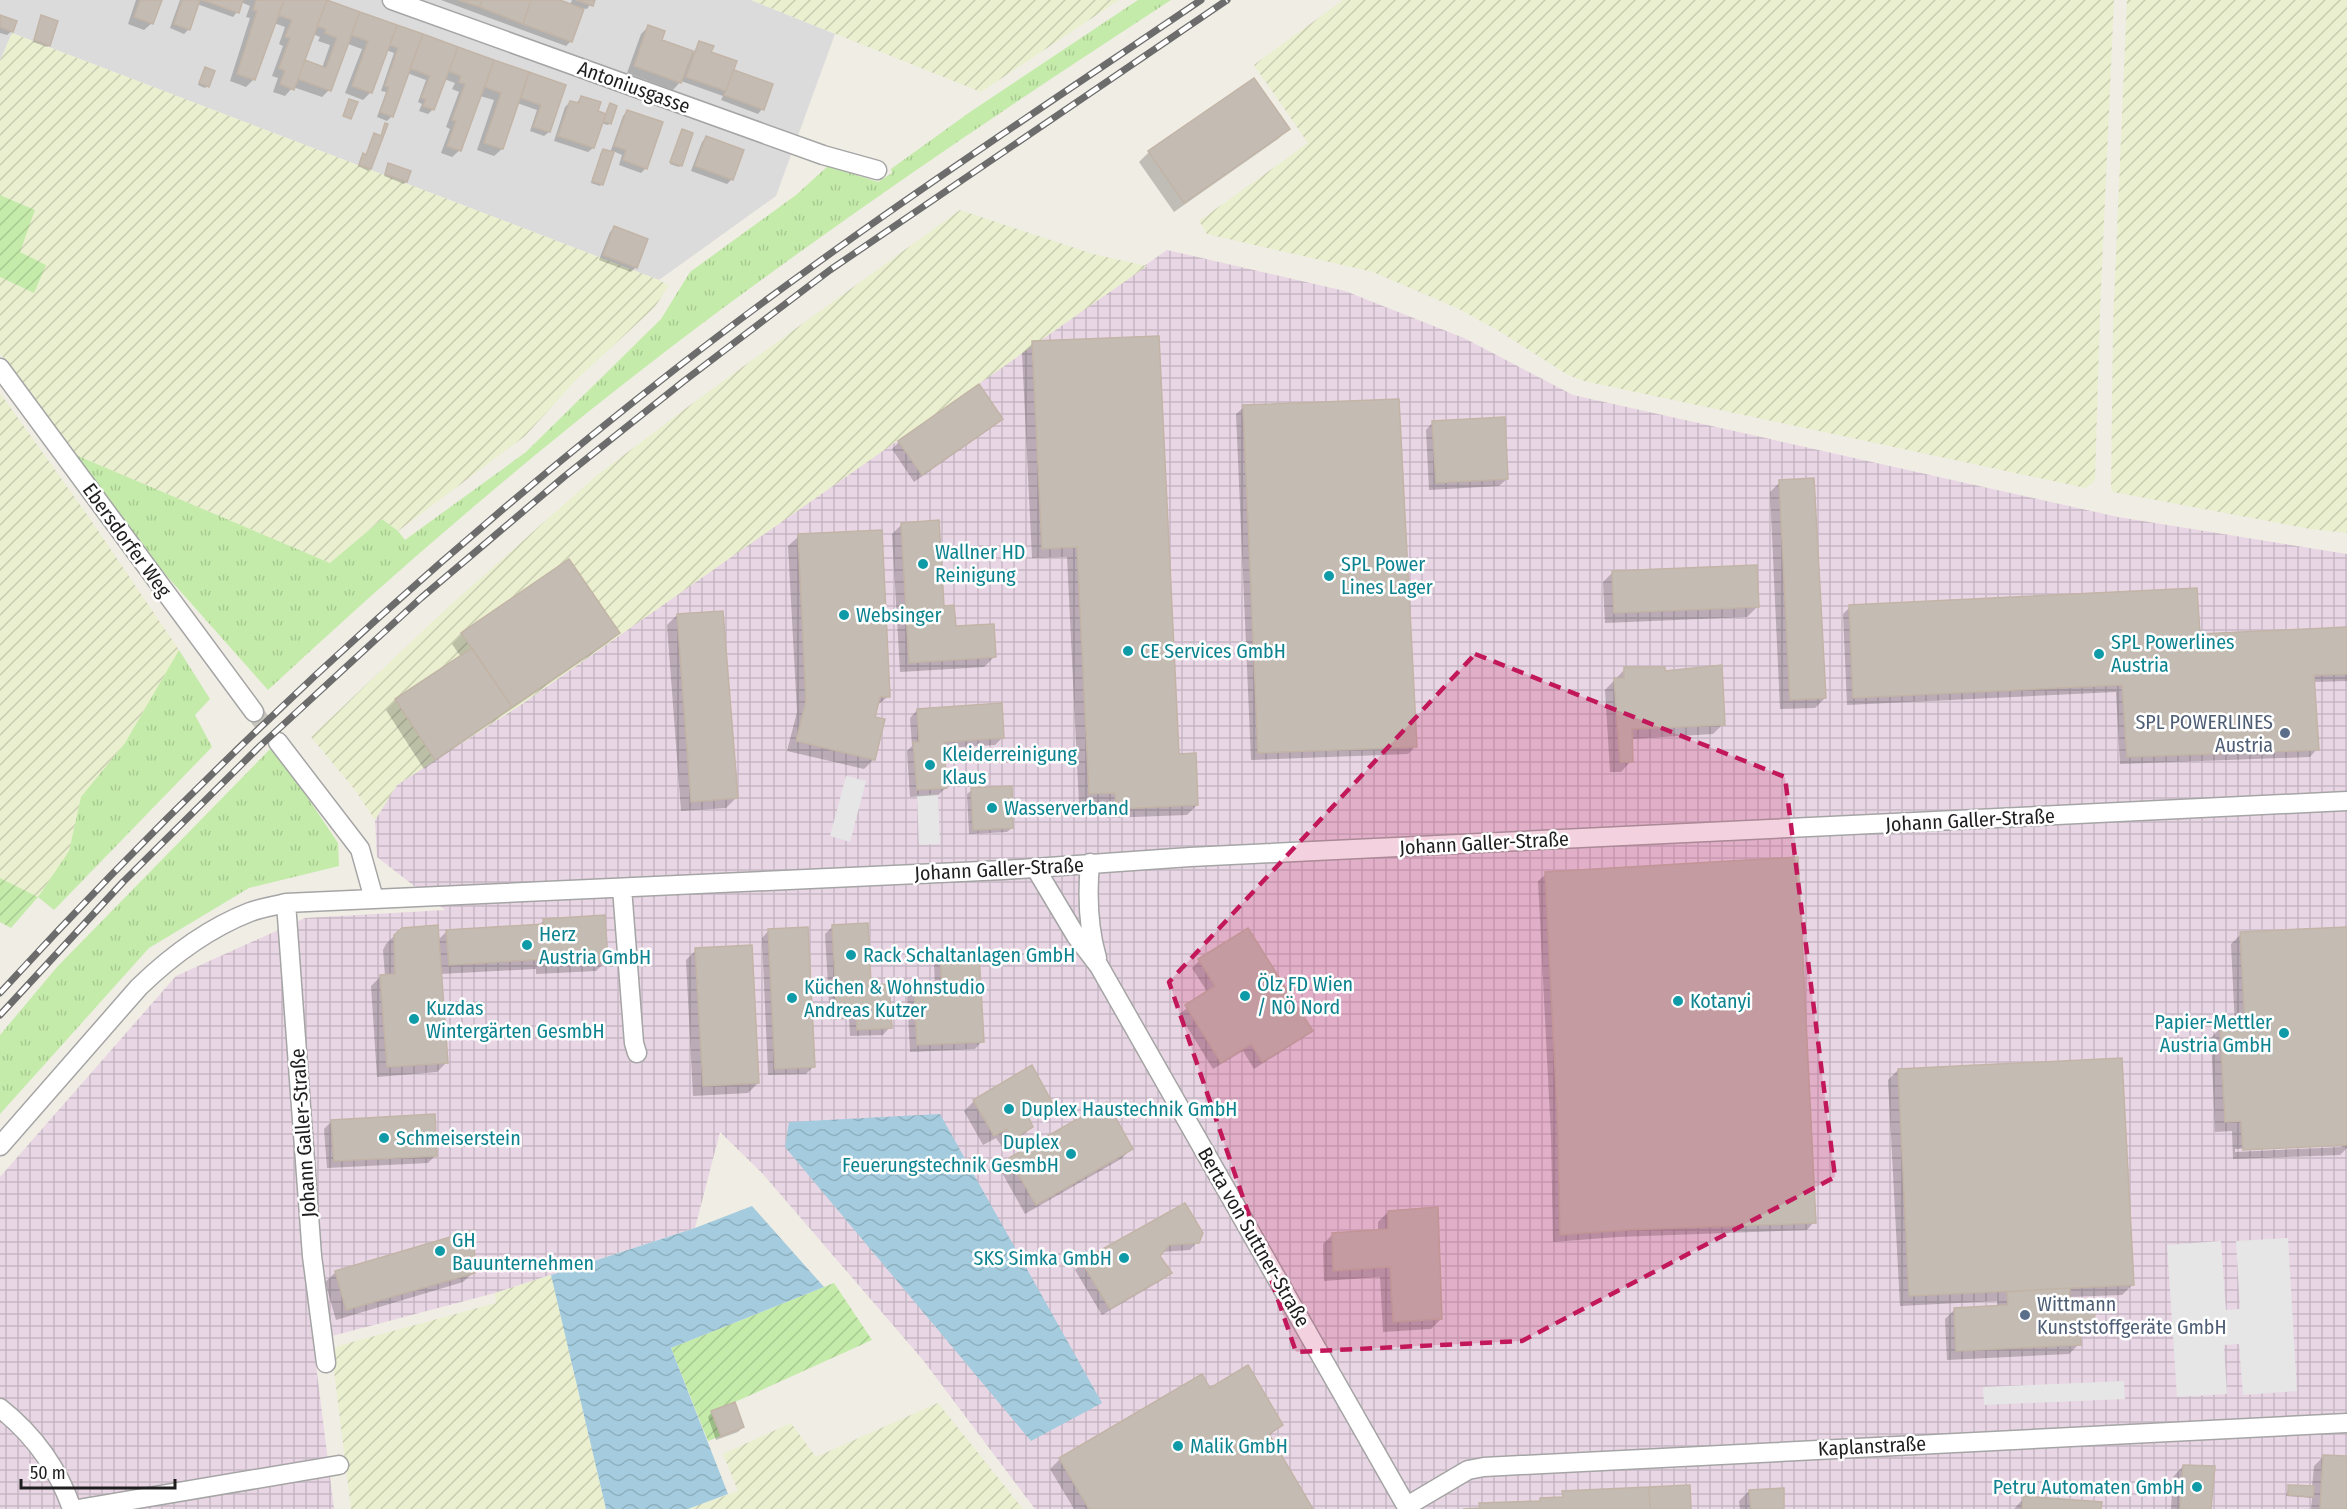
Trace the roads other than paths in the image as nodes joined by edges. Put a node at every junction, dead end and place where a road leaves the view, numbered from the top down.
1 (392, 0) edge
2 (877, 170) dead end
3 (0, 368) edge
4 (254, 712) tunnel mouth
5 (278, 742) tunnel mouth
6 (2347, 801) edge
7 (1090, 863) junction
8 (1036, 868) junction
9 (622, 888) junction
10 (374, 899) junction
11 (285, 903) junction
12 (1099, 966) junction
13 (636, 1053) dead end
14 (0, 1146) edge
15 (326, 1363) dead end
16 (0, 1408) edge
17 (2347, 1423) edge
18 (339, 1465) dead end
19 (1408, 1508) edge
20 (72, 1509) edge
21 (78, 1509) edge

1 - 2 street, Antoniusgasse
3 - 4 street, Ebersdorfer Weg
5 - 10 street
6 - 7 street, Johann Galler-Straße
7 - 8 street, Johann Galler-Straße
7 - 12 street, Berta von Suttner-Straße
8 - 9 street, Johann Galler-Straße
8 - 12 street, Berta von Suttner-Straße
9 - 10 street, Johann Galler-Straße
9 - 13 street
10 - 11 street, Johann Galler-Straße
11 - 14 street, Johann Galler-Straße
11 - 15 street, Johann Galler-Straße
12 - 19 street, Berta von Suttner-Straße
16 - 20 street
17 - 19 street, Kaplanstraße
18 - 21 street

